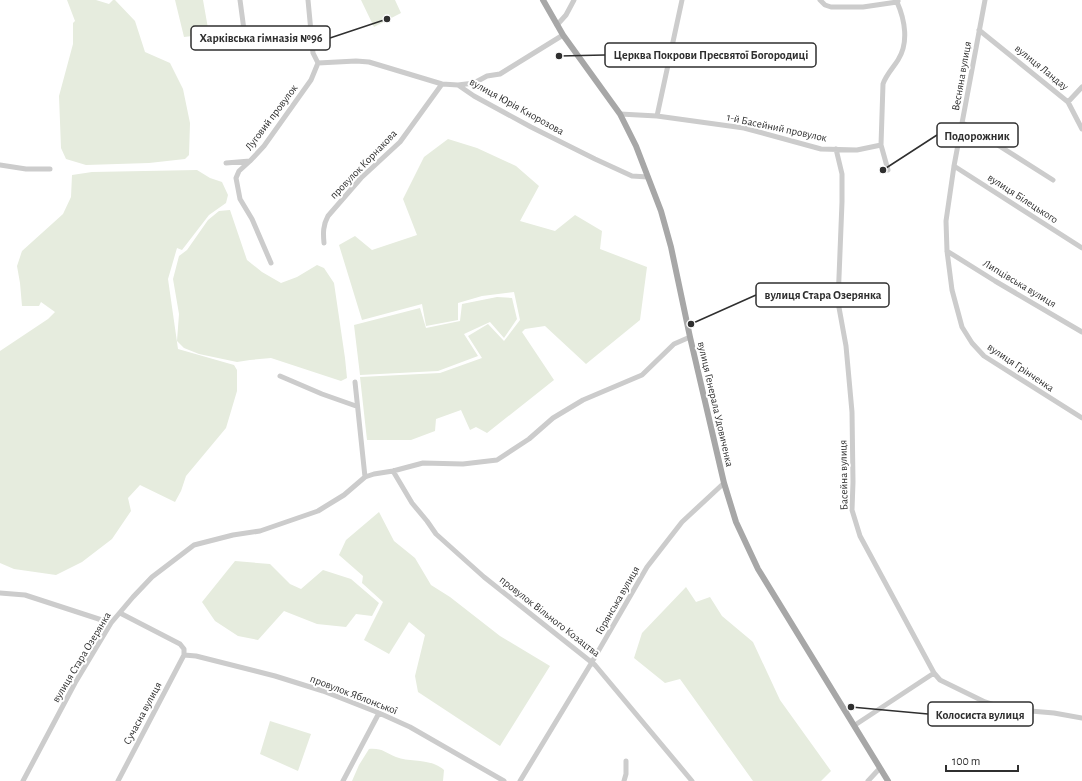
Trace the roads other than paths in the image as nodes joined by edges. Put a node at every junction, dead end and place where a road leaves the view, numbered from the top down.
1 (240, 0) edge
2 (308, 0) edge
3 (543, 0) edge
4 (574, 0) edge
5 (682, 0) edge
6 (820, 0) edge
7 (984, 0) edge
8 (898, 1) edge
9 (557, 24) junction
10 (244, 30) dead end
11 (979, 30) junction
12 (563, 35) junction
13 (318, 63) junction
14 (442, 84) junction
15 (458, 85) junction
16 (1082, 87) edge
17 (1068, 102) junction
18 (620, 114) junction
19 (657, 116) junction
20 (963, 123) junction
21 (1082, 129) edge
22 (881, 145) junction
23 (836, 149) junction
24 (250, 160) junction
25 (226, 163) dead end
26 (0, 165) edge
27 (954, 166) junction
28 (50, 169) dead end
29 (888, 170) dead end
30 (648, 177) junction
31 (1053, 180) dead end
32 (324, 243) dead end
33 (1082, 248) edge
34 (947, 251) junction
35 (271, 263) dead end
36 (1082, 332) edge
37 (690, 337) junction
38 (280, 376) dead end
39 (355, 382) dead end
40 (356, 406) junction
41 (1082, 418) edge
42 (393, 471) junction
43 (365, 477) junction
44 (724, 483) junction
45 (0, 593) edge
46 (120, 613) junction
47 (111, 623) junction
48 (184, 655) junction
49 (592, 662) junction
50 (934, 673) junction
51 (379, 713) junction
52 (1082, 718) edge
53 (855, 726) junction
54 (626, 761) dead end
55 (880, 768) junction
56 (23, 781) edge
57 (118, 781) edge
58 (343, 781) edge
59 (504, 781) edge
60 (520, 781) edge
61 (624, 781) edge
62 (692, 781) edge
63 (868, 781) edge
64 (888, 781) edge

1 - 10 street
2 - 13 street
3 - 9 main road, вулиця Генерала Удовиченка
4 - 9 street
5 - 19 street
6 - 8 street
7 - 11 street, Весняна вулиця
8 - 22 street
9 - 12 main road, вулиця Генерала Удовиченка
11 - 17 street, вулиця Ландау
11 - 20 street, Весняна вулиця
12 - 15 street
12 - 18 main road, вулиця Генерала Удовиченка
13 - 14 street, вулиця Юрія Кнорозова
13 - 24 street, Луговий провулок
14 - 15 street, вулиця Юрія Кнорозова
14 - 32 street, провулок Корнакова
15 - 30 street, вулиця Юрія Кнорозова
16 - 17 street
17 - 21 street, вулиця Ландау
18 - 19 street, 1-й Басейний провулок
18 - 30 main road, вулиця Генерала Удовиченка
19 - 23 street, 1-й Басейний провулок
20 - 27 street, Весняна вулиця
20 - 31 street
22 - 23 street, 1-й Басейний провулок
22 - 29 street
23 - 50 street, Басейна вулиця
24 - 25 street, Луговий провулок
24 - 35 street
26 - 28 street
27 - 33 street, вулиця Білецького
27 - 34 street, Весняна вулиця
30 - 37 main road, вулиця Генерала Удовиченка
34 - 36 street, Липцівська вулиця
34 - 41 street, вулиця Грінченка
37 - 42 street, вулиця Стара Озерянка
37 - 44 main road, вулиця Генерала Удовиченка
38 - 40 street
39 - 40 street
40 - 43 street
42 - 43 street, вулиця Стара Озерянка
42 - 49 street, провулок Вільного Козацтва
43 - 46 street, вулиця Стара Озерянка
44 - 49 street, Горянська вулиця
44 - 53 main road, вулиця Генерала Удовиченка
45 - 47 street
46 - 47 street, вулиця Стара Озерянка
46 - 48 street
47 - 56 street, вулиця Стара Озерянка
48 - 51 street, провулок Яблонської
48 - 57 street, Сучасна вулиця
49 - 60 street, Горянська вулиця
49 - 62 street, провулок Вільного Козацтва
50 - 52 street, Басейна вулиця
50 - 53 street
51 - 58 street
51 - 59 street, провулок Яблонської
53 - 55 main road, вулиця Генерала Удовиченка
54 - 61 street
55 - 63 street
55 - 64 main road, вулиця Генерала Удовиченка

